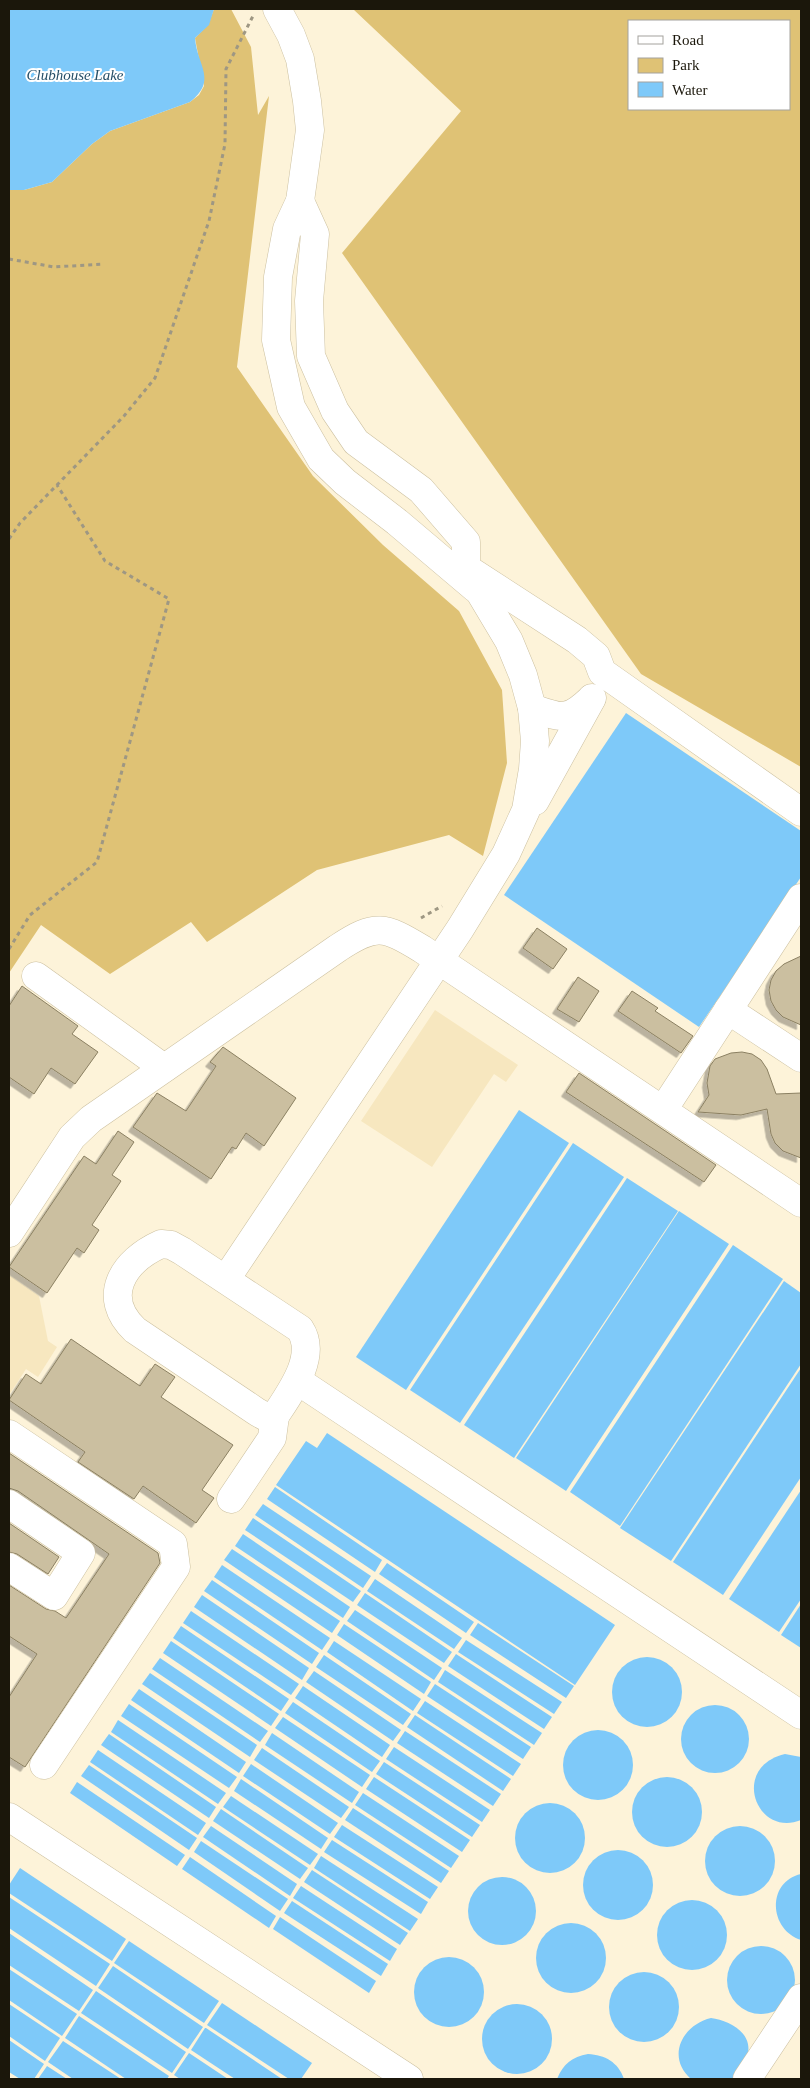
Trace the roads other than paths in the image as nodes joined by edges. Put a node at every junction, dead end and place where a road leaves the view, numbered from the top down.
1 (277, 9) edge
2 (302, 189) junction
3 (471, 579) junction
4 (602, 672) junction
5 (592, 698) junction
6 (532, 708) junction
7 (801, 812) edge
8 (518, 831) junction
9 (801, 898) edge
10 (438, 960) junction
11 (36, 976) dead end
12 (728, 1010) junction
13 (801, 1058) edge
14 (164, 1068) junction
15 (663, 1110) junction
16 (801, 1203) edge
17 (9, 1232) edge
18 (226, 1279) junction
19 (298, 1381) junction
20 (275, 1416) junction
21 (9, 1434) edge
22 (231, 1499) dead end
23 (9, 1504) edge
24 (9, 1567) edge
25 (801, 1715) edge
26 (44, 1765) dead end
27 (9, 1818) edge
28 (801, 1998) edge
29 (409, 2079) edge
30 (747, 2079) edge

1 - 2 street
2 - 3 street
2 - 3 street
3 - 4 street
3 - 6 street
4 - 5 street
4 - 7 street
5 - 6 street
5 - 8 street
6 - 8 street
8 - 10 street
9 - 12 street
10 - 14 street
10 - 15 street
10 - 18 street
11 - 14 street
12 - 13 street
12 - 15 street
14 - 17 street
15 - 16 street
18 - 19 street
18 - 20 street
19 - 20 street
19 - 25 street
20 - 22 street
21 - 26 street
23 - 24 street
27 - 29 street
28 - 30 street

